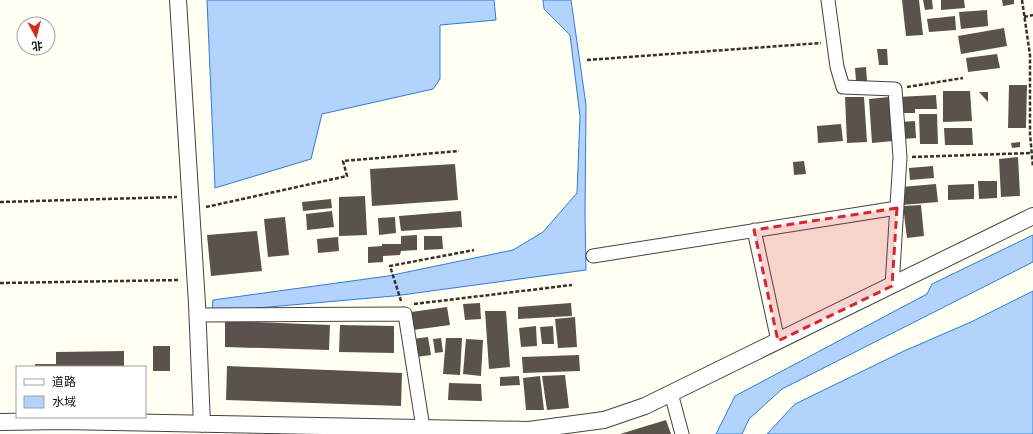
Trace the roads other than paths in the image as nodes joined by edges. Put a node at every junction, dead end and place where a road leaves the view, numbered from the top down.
1 (178, 0) edge
2 (828, 0) edge
3 (897, 208) junction
4 (1033, 216) edge
5 (754, 230) junction
6 (593, 256) dead end
7 (892, 286) junction
8 (197, 315) junction
9 (778, 341) junction
10 (670, 393) junction
11 (0, 422) edge
12 (202, 424) junction
13 (424, 431) edge
14 (682, 434) edge

1 - 8 street
2 - 3 street
3 - 5 street
3 - 7 street
4 - 7 street
5 - 6 street
5 - 9 street
7 - 9 street
8 - 12 street
8 - 13 street
9 - 10 street
10 - 13 street
10 - 14 street
11 - 12 street
12 - 13 street

